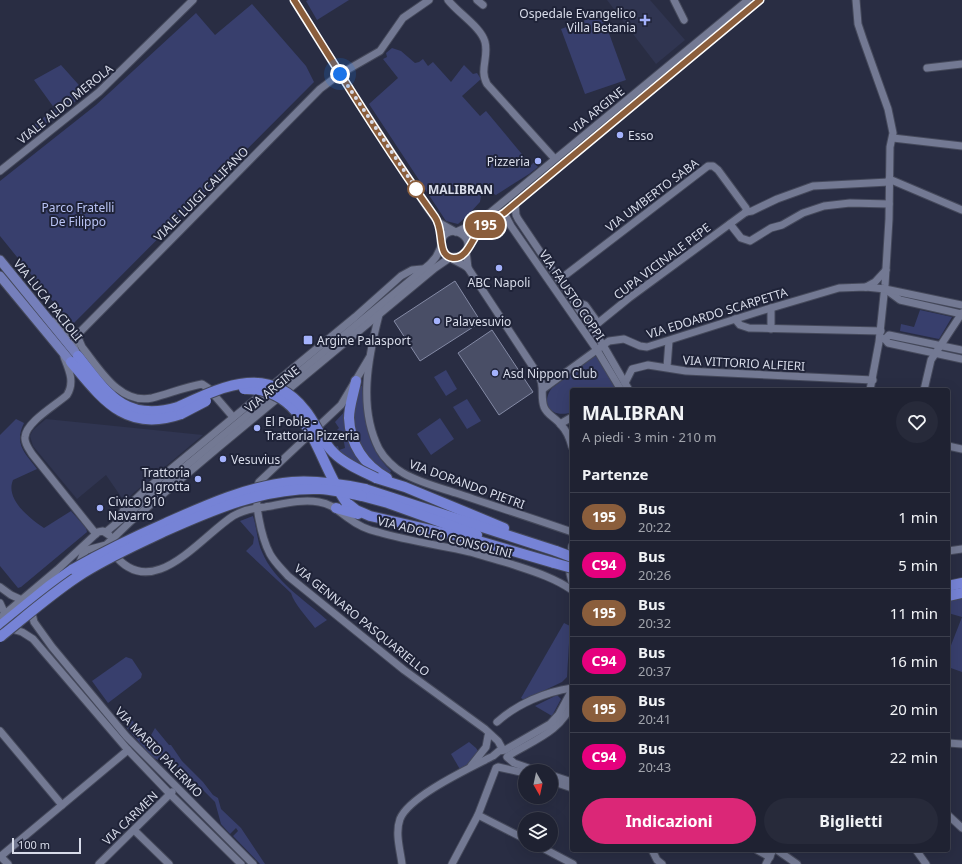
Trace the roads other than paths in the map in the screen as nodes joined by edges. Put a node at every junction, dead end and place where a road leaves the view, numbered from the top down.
1 (193, 0) edge
2 (294, 0) edge
3 (429, 0) edge
4 (448, 0) edge
5 (674, 0) edge
6 (748, 0) edge
7 (760, 0) edge
8 (856, 0) edge
9 (684, 20) dead end
10 (962, 64) edge
11 (927, 68) dead end
12 (340, 74) junction
13 (893, 138) junction
14 (962, 146) edge
15 (554, 158) junction
16 (0, 171) edge
17 (889, 181) junction
18 (515, 204) junction
19 (889, 204) junction
20 (962, 210) edge
21 (746, 212) junction
22 (504, 213) junction
23 (438, 222) junction
24 (730, 224) junction
25 (455, 231) junction
26 (442, 243) junction
27 (466, 251) junction
28 (451, 257) junction
29 (0, 260) edge
30 (468, 268) junction
31 (422, 270) junction
32 (886, 270) junction
33 (0, 276) edge
34 (559, 280) junction
35 (866, 287) junction
36 (885, 289) junction
37 (574, 301) junction
38 (962, 305) edge
39 (771, 308) junction
40 (43, 312) junction
41 (962, 314) edge
42 (379, 315) junction
43 (735, 319) junction
44 (598, 323) junction
45 (592, 328) junction
46 (771, 329) junction
47 (80, 332) junction
48 (882, 336) junction
49 (669, 341) junction
50 (603, 345) junction
51 (941, 346) junction
52 (61, 350) junction
53 (597, 350) junction
54 (962, 350) edge
55 (936, 353) junction
56 (369, 358) junction
57 (74, 359) junction
58 (962, 359) edge
59 (667, 368) junction
60 (873, 380) junction
61 (356, 381) junction
62 (627, 387) edge
63 (620, 388) edge
64 (871, 388) edge
65 (924, 388) edge
66 (543, 389) junction
67 (180, 410) junction
68 (233, 418) junction
69 (570, 418) edge
70 (560, 424) junction
71 (570, 442) edge
72 (950, 446) edge
73 (962, 449) edge
74 (404, 487) junction
75 (364, 492) junction
76 (258, 508) junction
77 (336, 508) junction
78 (370, 516) junction
79 (116, 524) junction
80 (570, 531) edge
81 (106, 532) junction
82 (96, 535) junction
83 (105, 544) junction
84 (545, 548) junction
85 (962, 549) edge
86 (950, 551) edge
87 (570, 556) edge
88 (554, 563) junction
89 (570, 567) edge
90 (962, 583) edge
91 (950, 586) edge
92 (0, 587) edge
93 (570, 589) edge
94 (962, 593) edge
95 (950, 596) edge
96 (22, 600) junction
97 (0, 603) edge
98 (31, 609) junction
99 (2, 616) edge
100 (4, 627) edge
101 (0, 636) edge
102 (570, 689) edge
103 (570, 693) edge
104 (570, 707) edge
105 (497, 722) dead end
106 (0, 731) edge
107 (487, 732) junction
108 (950, 743) edge
109 (962, 744) edge
110 (128, 750) junction
111 (506, 753) junction
112 (493, 761) junction
113 (518, 764) edge
114 (468, 770) junction
115 (518, 770) edge
116 (558, 777) edge
117 (570, 781) edge
118 (558, 783) edge
119 (570, 787) edge
120 (177, 788) junction
121 (170, 794) junction
122 (62, 805) junction
123 (478, 814) junction
124 (950, 817) edge
125 (962, 828) edge
126 (134, 830) junction
127 (518, 835) edge
128 (550, 852) edge
129 (653, 852) edge
130 (780, 852) edge
131 (917, 852) edge
132 (772, 853) edge
133 (0, 856) edge
134 (8, 864) edge
135 (99, 864) edge
136 (169, 864) edge
137 (241, 864) edge
138 (253, 864) edge
139 (402, 864) edge
140 (452, 864) edge
141 (573, 864) edge
142 (662, 864) edge
143 (766, 864) edge
144 (797, 864) edge
145 (926, 864) edge

1 - 16 street, VIALE ALDO MEROLA
2 - 12 street
3 - 12 street, VIALE LUIGI CALIFANO
4 - 15 street
5 - 9 street
6 - 15 street, VIA ARGINE
7 - 18 street, VIA ARGINE
8 - 13 street
10 - 11 street
12 - 23 street
12 - 47 street, VIALE LUIGI CALIFANO
13 - 14 street
13 - 17 street
15 - 25 street, VIA ARGINE
17 - 19 street
17 - 20 street
17 - 21 street, CUPA VICINALE PEPE
18 - 22 street, VIA ARGINE
18 - 34 street, VIA FAUSTO COPPI
19 - 24 street
19 - 32 street
21 - 24 street, CUPA VICINALE PEPE
21 - 34 street, VIA UMBERTO SABA
22 - 27 street, VIA ARGINE
22 - 53 street, VIA FAUSTO COPPI
23 - 25 street
23 - 26 street
24 - 44 street, CUPA VICINALE PEPE
25 - 26 street
25 - 27 street
26 - 28 street
26 - 31 street, VIA ARGINE
27 - 28 street
27 - 30 street
28 - 30 street
28 - 42 street, VIA ARGINE
29 - 40 main road, VIA LUCA PACIOLI
30 - 66 street
31 - 68 street, VIA ARGINE
31 - 79 street, VIA ARGINE
32 - 35 street
32 - 36 street
33 - 52 main road, VIA LUCA PACIOLI
34 - 37 street, VIA FAUSTO COPPI
35 - 36 street, VIA EDOARDO SCARPETTA
35 - 39 street, VIA EDOARDO SCARPETTA
36 - 38 street, VIA EDOARDO SCARPETTA
36 - 41 street
36 - 48 street
37 - 44 street, VIA FAUSTO COPPI
37 - 45 street, VIA FAUSTO COPPI
39 - 43 street, VIA EDOARDO SCARPETTA
39 - 46 street
40 - 47 street
40 - 57 main road, VIA LUCA PACIOLI
41 - 51 street
42 - 56 street, VIA DORANDO PIETRI
42 - 83 street, VIA ARGINE
43 - 46 street
43 - 49 street, VIA EDOARDO SCARPETTA
44 - 45 street, CUPA VICINALE PEPE
45 - 50 street, VIA FAUSTO COPPI
46 - 48 street
47 - 57 street, VIALE LUIGI CALIFANO
47 - 68 street
48 - 51 street
48 - 55 street
48 - 60 street
49 - 50 street, VIA EDOARDO SCARPETTA
49 - 59 street
50 - 53 street, VIA EDOARDO SCARPETTA
50 - 62 street, VIA FAUSTO COPPI
51 - 54 street
51 - 55 street
52 - 57 main road, VIA LUCA PACIOLI
52 - 82 street
53 - 63 street, VIA FAUSTO COPPI
53 - 66 street, VIA EDOARDO SCARPETTA
55 - 58 street
55 - 65 street
56 - 61 street, VIA GENNARO PASQUARIELLO
56 - 80 street, VIA DORANDO PIETRI
57 - 67 highway
59 - 60 street, VIA VITTORIO ALFIERI
59 - 62 street, VIA VITTORIO ALFIERI
60 - 64 street
61 - 74 highway
61 - 76 street, VIA GENNARO PASQUARIELLO
66 - 70 street
67 - 74 highway, bridge
67 - 78 highway, bridge
68 - 79 street, VIA ARGINE
69 - 70 street
70 - 71 street
72 - 73 street
74 - 84 highway
75 - 84 highway
75 - 88 highway
75 - 100 highway, bridge
75 - 101 highway, bridge
76 - 77 street, VIA ADOLFO CONSOLINI
76 - 83 street, VIA ADOLFO CONSOLINI
76 - 107 street, VIA GENNARO PASQUARIELLO
77 - 78 highway
77 - 93 street, VIA ADOLFO CONSOLINI
78 - 88 highway
79 - 81 street, VIA ARGINE
81 - 82 street
81 - 83 street
82 - 83 street
82 - 96 street
83 - 98 street, VIA ARGINE
84 - 87 highway, bridge
85 - 86 street
88 - 89 highway, bridge
90 - 91 highway
92 - 96 street
94 - 95 highway
96 - 99 street
97 - 99 street
98 - 100 street, VIA ARGINE
98 - 120 street, VIA MARIO PALERMO
100 - 101 street, VIA ARGINE
100 - 110 street, VIA MARIO PALERMO
102 - 105 street
103 - 111 street
104 - 111 street
106 - 122 street
107 - 111 street, VIA GENNARO PASQUARIELLO
107 - 112 street
107 - 114 street
108 - 109 street
110 - 121 street, VIA MARIO PALERMO
110 - 122 street
111 - 112 street
111 - 112 street
111 - 113 street
112 - 114 street
112 - 115 street
112 - 123 street
114 - 139 street
116 - 117 street
118 - 119 street
120 - 121 street, VIA CARMEN
120 - 138 street, VIA MARIO PALERMO
121 - 126 street, VIA CARMEN
121 - 137 street, VIA MARIO PALERMO
122 - 133 street
123 - 127 street
123 - 140 street
124 - 125 street
126 - 135 street, VIA CARMEN
126 - 136 street
128 - 141 street
129 - 142 street
130 - 144 street
131 - 145 street
132 - 143 street
133 - 134 street

